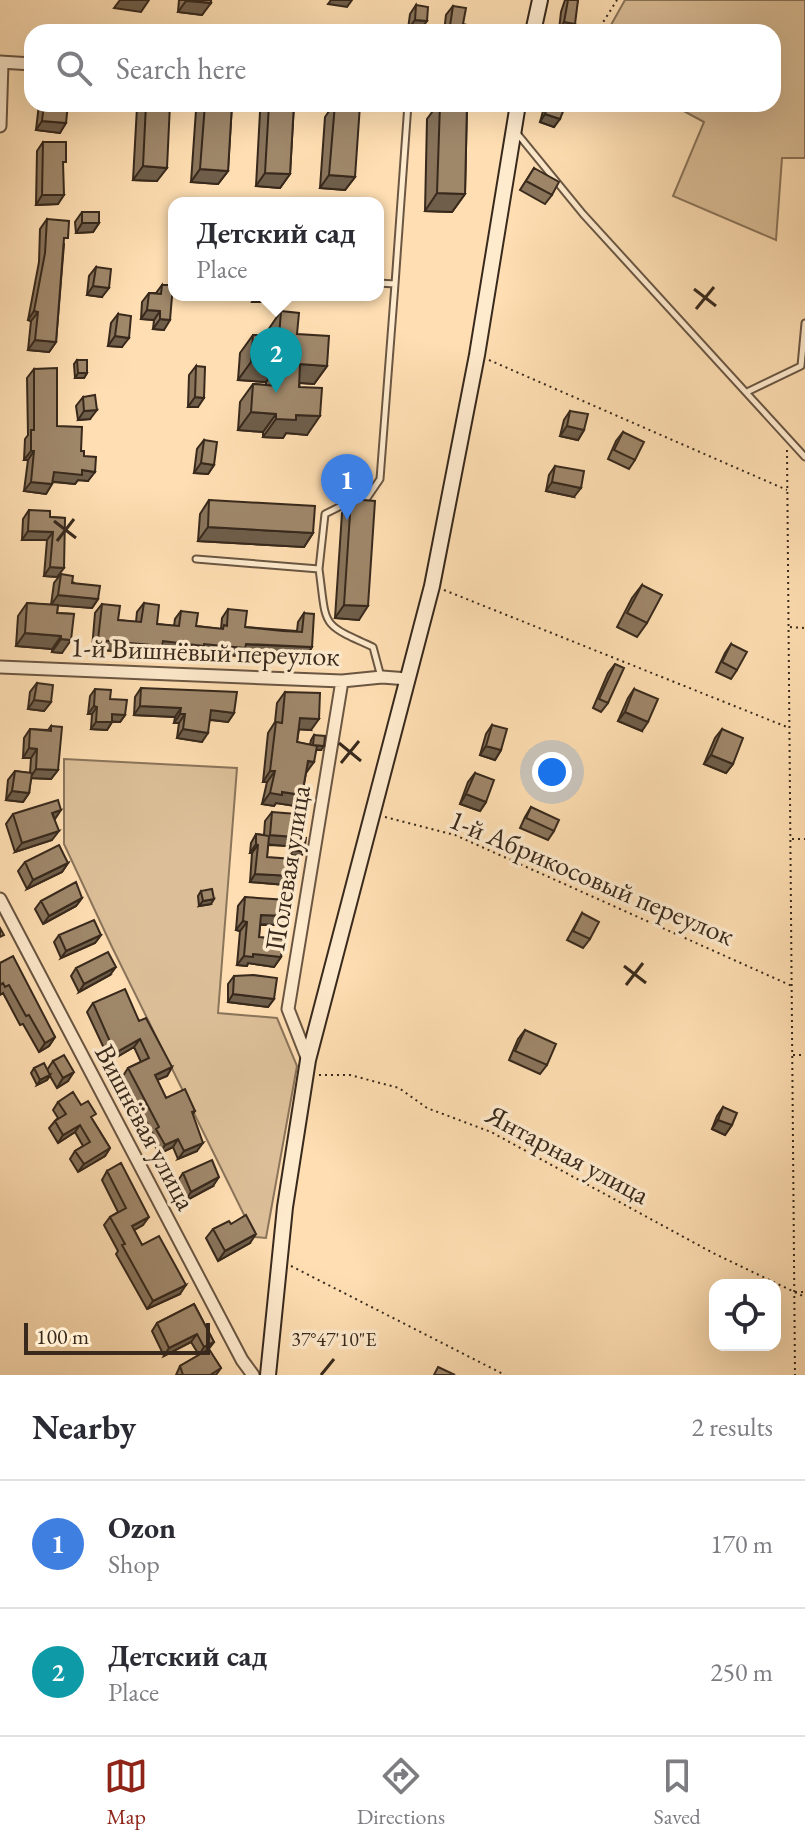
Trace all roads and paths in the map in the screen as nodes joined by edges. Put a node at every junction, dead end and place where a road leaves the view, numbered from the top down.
1 (540, 0) edge
2 (617, 0) edge
3 (535, 24) edge
4 (602, 24) edge
5 (1, 62) edge
6 (24, 63) edge
7 (407, 112) edge
8 (514, 112) edge
9 (0, 126) edge
10 (513, 129) junction
11 (384, 283) edge
12 (395, 284) junction
13 (805, 323) edge
14 (477, 355) junction
15 (747, 392) junction
16 (787, 437) junction
17 (805, 457) edge
18 (787, 490) junction
19 (196, 559) dead end
20 (319, 569) junction
21 (432, 586) junction
22 (789, 627) junction
23 (805, 628) edge
24 (0, 667) edge
25 (382, 677) junction
26 (408, 679) junction
27 (342, 681) junction
28 (789, 728) junction
29 (373, 814) junction
30 (790, 839) junction
31 (805, 839) edge
32 (0, 899) edge
33 (792, 986) junction
34 (792, 1055) junction
35 (805, 1055) edge
36 (308, 1060) junction
37 (306, 1075) junction
38 (279, 1260) junction
39 (794, 1292) junction
40 (805, 1294) edge
41 (268, 1368) edge
42 (253, 1375) edge
43 (276, 1375) edge
44 (505, 1375) edge
45 (795, 1375) edge

1 - 3 street
2 - 4 path
5 - 6 street
5 - 9 street
7 - 12 lane
8 - 10 street
10 - 14 street
10 - 15 lane
11 - 12 lane
12 - 20 lane
13 - 15 lane
14 - 18 path
14 - 21 street
15 - 16 lane
16 - 17 lane
16 - 18 path
18 - 22 path
19 - 20 lane
20 - 25 lane
21 - 26 street
21 - 28 path
22 - 23 path
22 - 28 path
24 - 27 street, 1-й Вишнёвый переулок
25 - 26 street, 1-й Вишнёвый переулок
25 - 27 street, 1-й Вишнёвый переулок
26 - 29 street
27 - 36 street, Полевая улица
28 - 30 path
29 - 33 path, 1-й Абрикосовый переулок
29 - 36 street
30 - 31 path
30 - 33 path
32 - 42 street, Вишнёвая улица
33 - 34 path
34 - 35 path
34 - 39 path
36 - 37 street
37 - 38 street
37 - 39 path, Янтарная улица
38 - 41 street
38 - 44 path
39 - 40 path, Янтарная улица
39 - 45 path
41 - 43 lane

